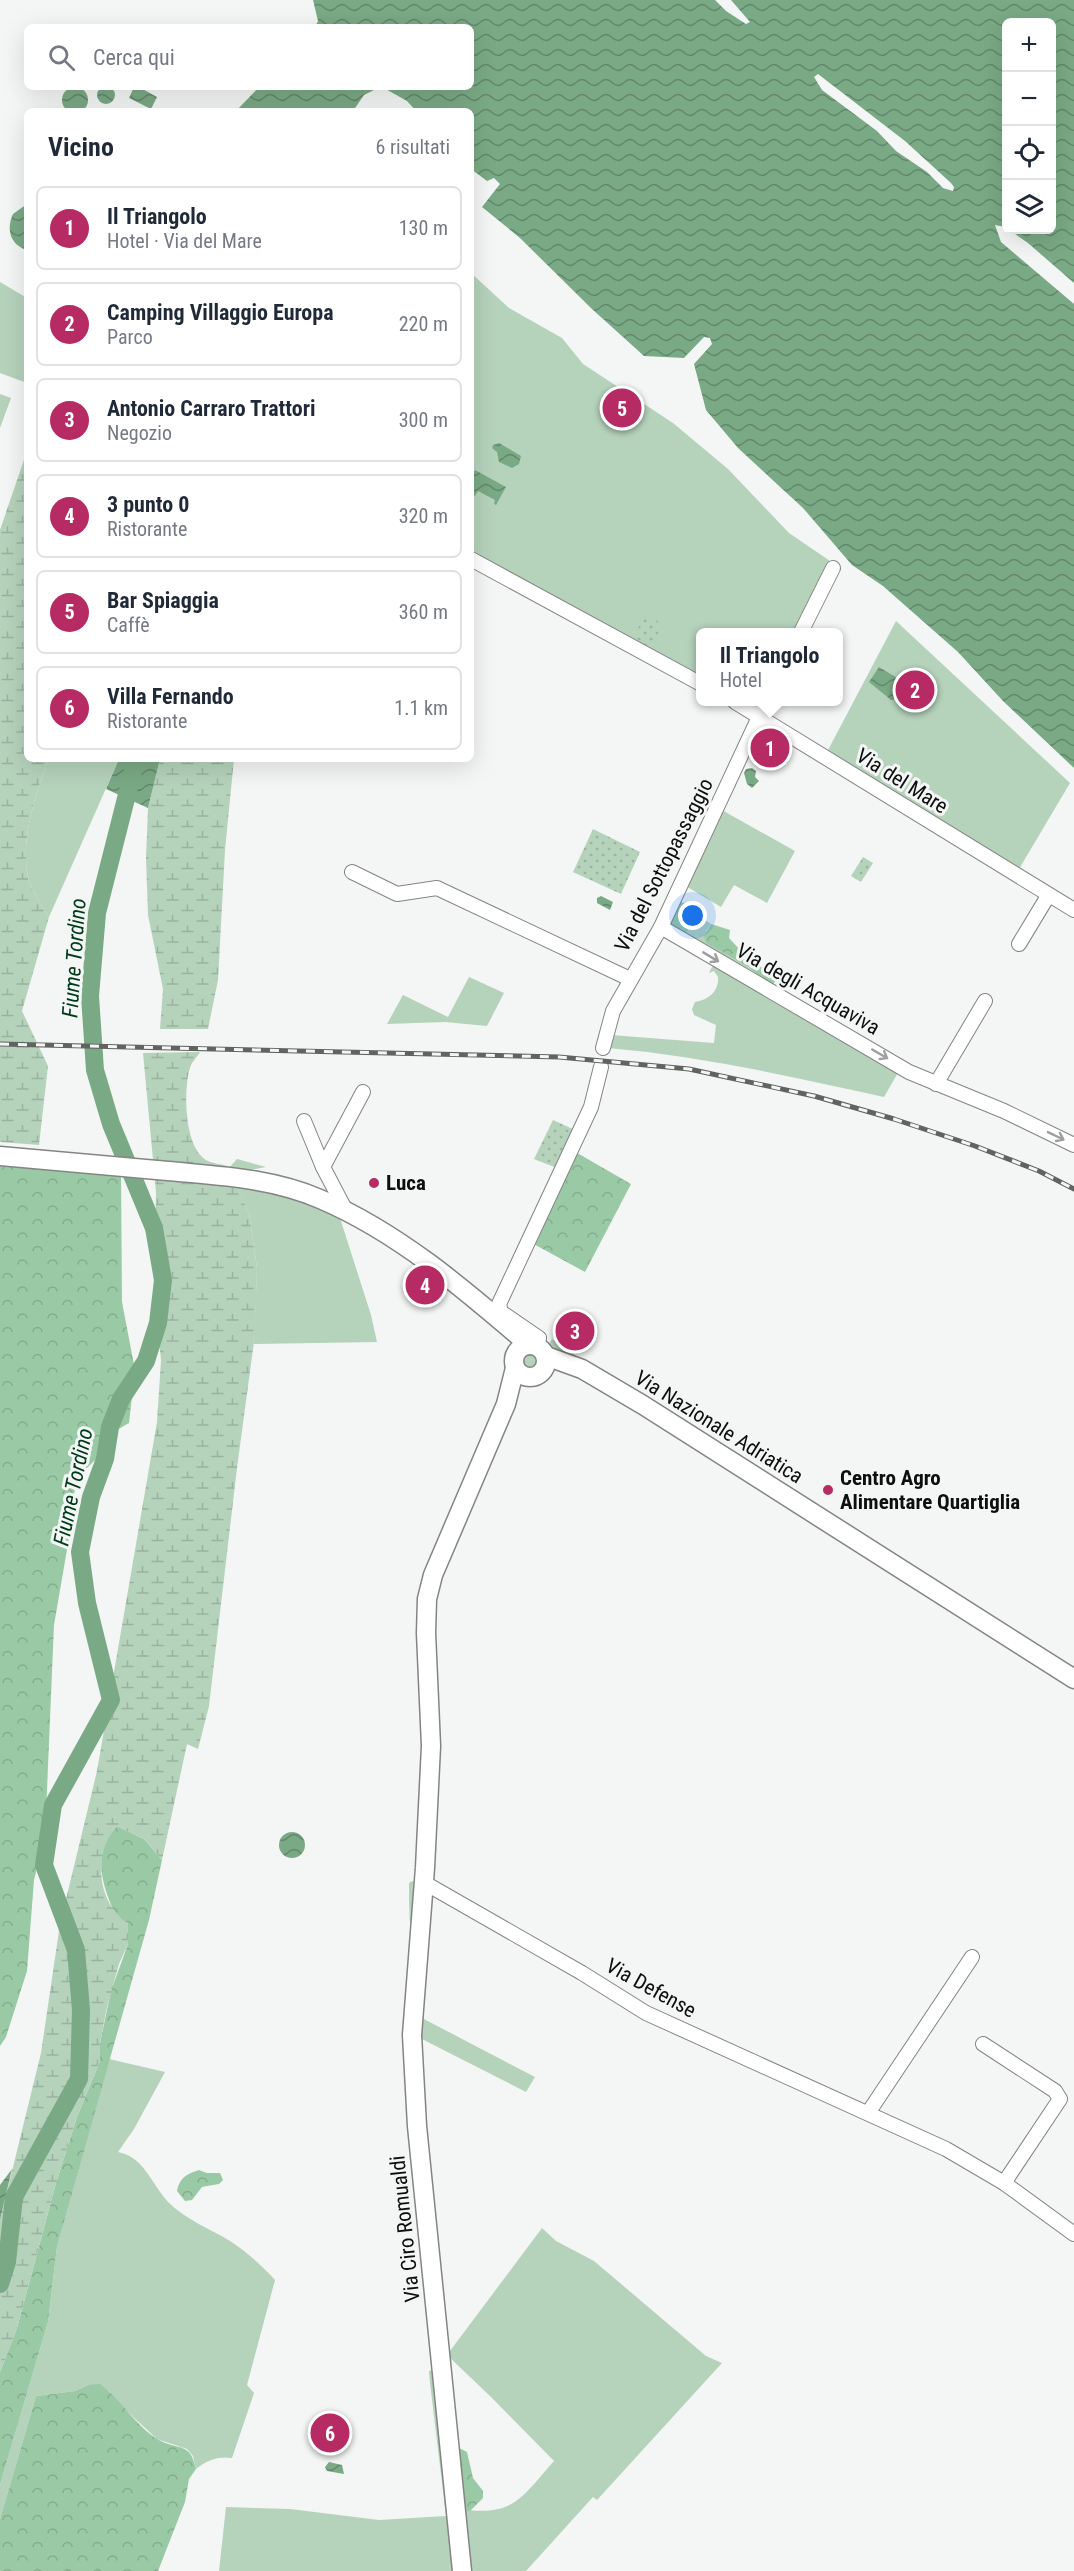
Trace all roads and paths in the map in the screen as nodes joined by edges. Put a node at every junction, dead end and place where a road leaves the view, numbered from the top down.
1 (474, 562) edge
2 (833, 568) dead end
3 (803, 628) edge
4 (696, 681) edge
5 (743, 706) edge
6 (764, 706) edge
7 (760, 715) junction
8 (352, 872) dead end
9 (1048, 896) junction
10 (1074, 910) edge
11 (661, 927) junction
12 (1019, 944) dead end
13 (630, 979) junction
14 (985, 1001) dead end
15 (603, 1048) dead end
16 (601, 1067) dead end
17 (936, 1084) junction
18 (363, 1092) dead end
19 (304, 1121) dead end
20 (1074, 1145) edge
21 (0, 1156) edge
22 (323, 1167) junction
23 (340, 1209) junction
24 (495, 1316) junction
25 (537, 1349) junction
26 (515, 1366) junction
27 (582, 1369) junction
28 (539, 1375) junction
29 (506, 1404) junction
30 (1074, 1679) edge
31 (423, 1882) junction
32 (972, 1957) dead end
33 (983, 2044) dead end
34 (868, 2113) junction
35 (1004, 2183) junction
36 (1074, 2234) edge
37 (462, 2571) edge

1 - 4 street
2 - 3 street
5 - 7 street, Via del Mare
6 - 7 street, Via del Sottopassaggio
7 - 9 street, Via del Mare
7 - 11 street, Via del Sottopassaggio
8 - 13 street
9 - 10 street, Via del Mare
9 - 12 street
11 - 13 street, Via del Sottopassaggio
11 -> 17 street, Via degli Acquaviva
13 - 15 street, Via del Sottopassaggio
14 - 17 street
16 - 25 street
17 -> 20 street, Via degli Acquaviva
18 - 22 street
19 - 22 street
21 - 23 main road, Via Nazionale Adriatica
22 - 23 street
23 - 24 main road, Via Nazionale Adriatica
24 - 25 main road, Via Nazionale Adriatica
24 - 26 main road, Via Nazionale Adriatica
25 - 26 main road
25 - 27 main road, Via Nazionale Adriatica
25 - 28 main road
26 - 28 main road
26 - 29 main road, Via Ciro Romualdi
27 - 28 main road
27 - 30 main road, Via Nazionale Adriatica
28 - 29 main road
29 - 31 main road, Via Ciro Romualdi
31 - 34 street, Via Defense
31 - 37 main road, Via Ciro Romualdi
32 - 34 street
33 - 35 street
34 - 35 street, Via Defense
35 - 36 street, Via Defense

